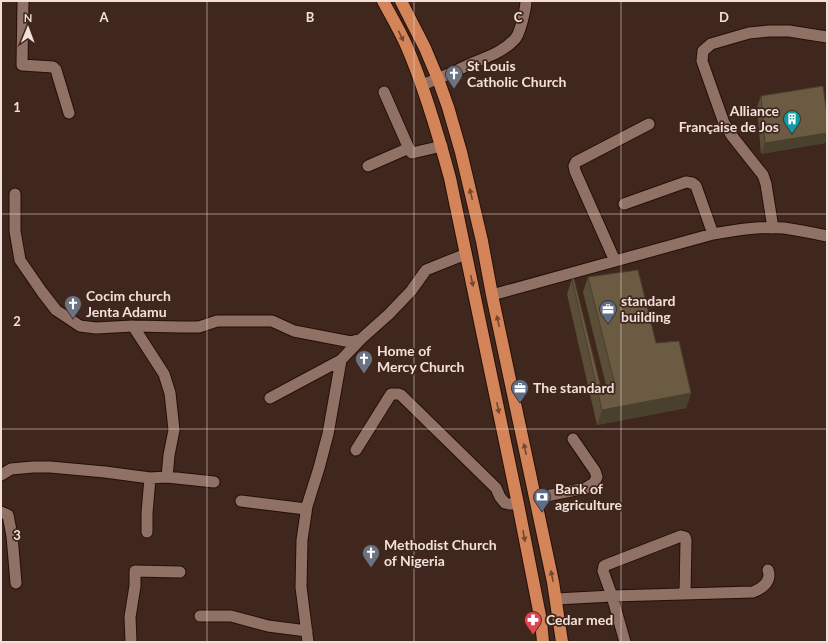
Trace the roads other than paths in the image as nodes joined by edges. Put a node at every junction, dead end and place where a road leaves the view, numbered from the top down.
1 (23, 1) edge
2 (383, 1) edge
3 (401, 1) edge
4 (526, 1) edge
5 (827, 37) edge
6 (438, 79) junction
7 (422, 85) junction
8 (384, 92) dead end
9 (69, 113) dead end
10 (649, 124) dead end
11 (442, 146) junction
12 (409, 148) junction
13 (368, 166) dead end
14 (15, 194) dead end
15 (624, 204) dead end
16 (773, 228) junction
17 (713, 234) junction
18 (827, 236) edge
19 (466, 254) junction
20 (615, 261) junction
21 (492, 295) junction
22 (133, 326) junction
23 (361, 339) junction
24 (341, 360) junction
25 (270, 398) dead end
26 (573, 439) dead end
27 (356, 450) dead end
28 (1, 475) edge
29 (167, 477) junction
30 (150, 478) junction
31 (214, 482) dead end
32 (536, 498) junction
33 (241, 501) dead end
34 (518, 503) junction
35 (306, 508) junction
36 (1, 512) edge
37 (147, 532) dead end
38 (768, 570) dead end
39 (180, 572) dead end
40 (16, 583) dead end
41 (685, 594) junction
42 (612, 596) junction
43 (556, 599) junction
44 (200, 616) dead end
45 (559, 620) junction
46 (541, 621) junction
47 (307, 630) junction
48 (131, 642) edge
49 (308, 642) edge
50 (543, 642) edge
51 (562, 642) edge
52 (625, 642) edge

1 - 9 street
2 -> 7 highway
3 - 6 highway
4 - 6 street
5 - 16 street
6 - 7 street
21 -> 6 highway
7 - 11 highway
8 - 12 street
10 - 20 street
11 - 12 street
11 - 19 highway
12 - 13 street
14 - 22 street
15 - 17 street
16 - 17 street
16 - 18 street
17 - 20 street
19 - 23 street
19 -> 34 highway
20 - 21 street
32 -> 21 highway
22 - 23 street
22 - 29 street
23 - 24 street
24 - 25 street
24 - 35 street
26 - 32 street
27 - 34 street
28 - 30 street
29 - 30 street
29 - 31 street
30 - 37 street
32 - 34 highway
43 -> 32 highway
33 - 35 street
34 -> 46 highway
35 - 47 street
36 - 40 street
38 - 41 street
39 - 48 street
41 - 42 street
41 - 42 street
42 - 43 street
42 - 52 street
43 - 45 highway
44 - 47 street
45 - 46 highway
45 - 51 highway
46 - 50 highway
47 - 49 street

